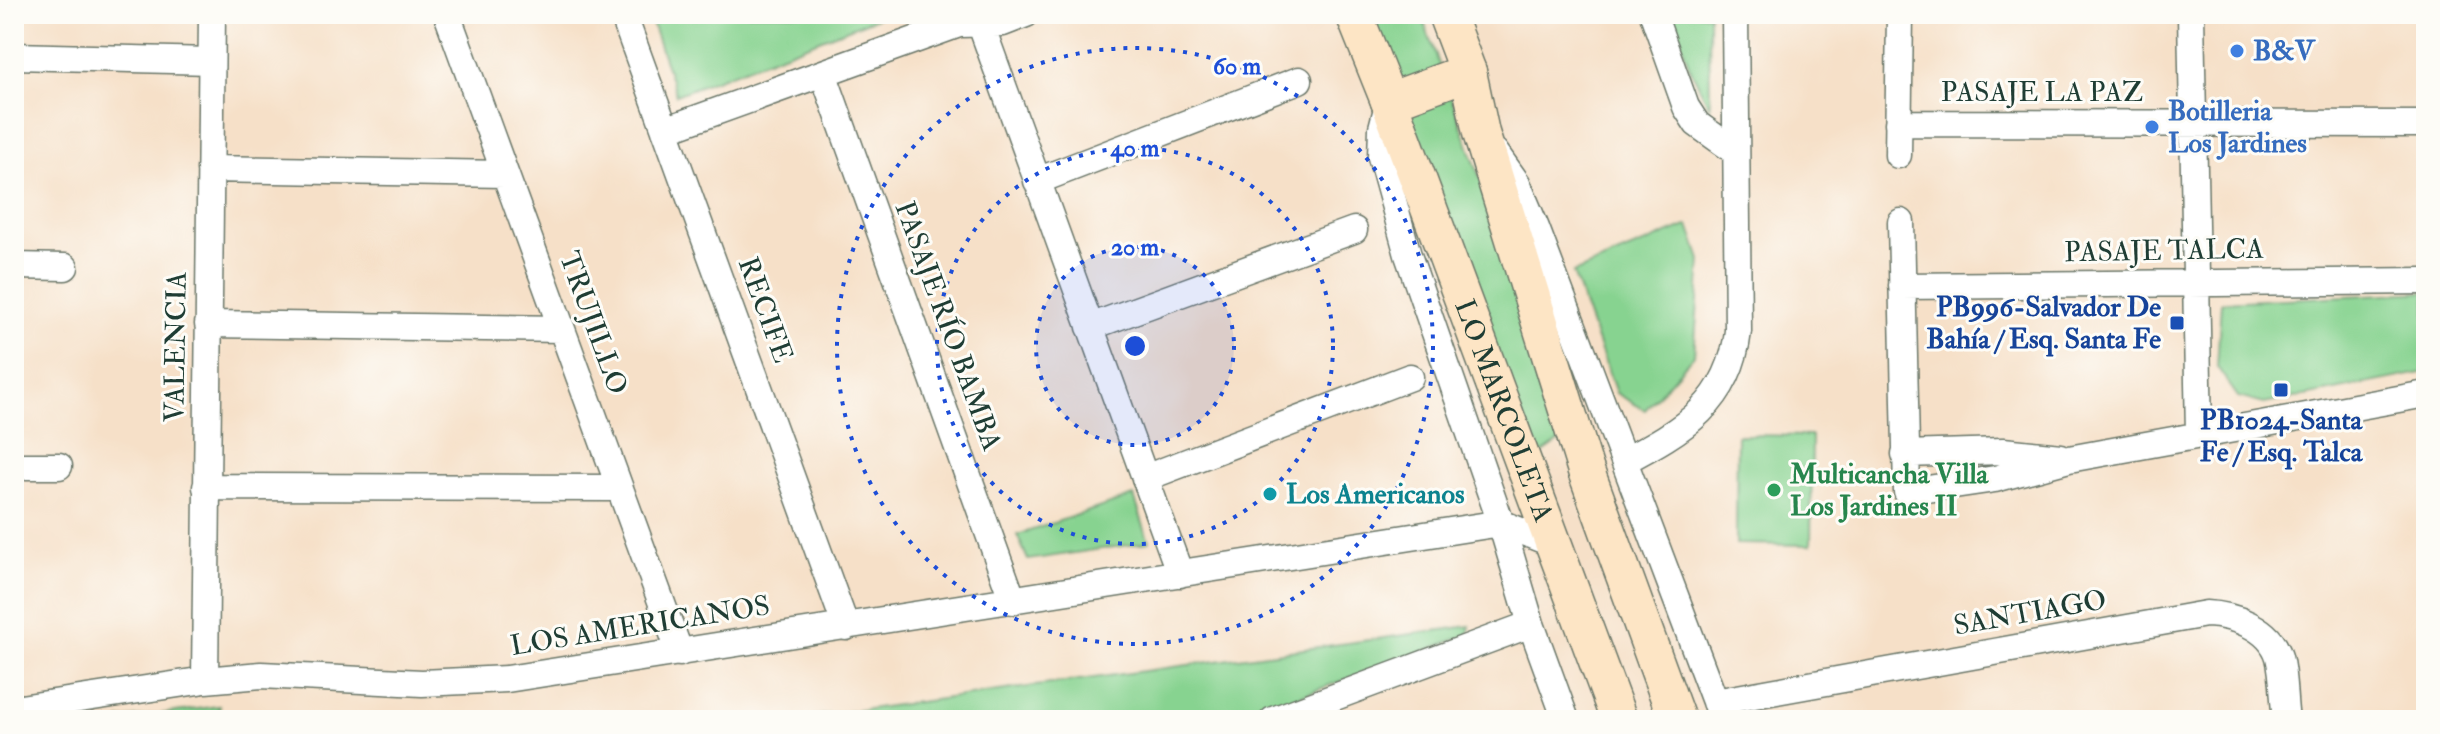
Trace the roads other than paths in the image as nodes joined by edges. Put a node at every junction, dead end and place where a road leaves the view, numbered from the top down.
1 (212, 14) edge
2 (447, 14) edge
3 (623, 14) edge
4 (1026, 14) edge
5 (1354, 14) edge
6 (1446, 14) edge
7 (1653, 14) edge
8 (1735, 14) edge
9 (1900, 14) edge
10 (2191, 14) edge
11 (978, 19) edge
12 (14, 56) edge
13 (211, 61) junction
14 (1468, 72) junction
15 (823, 73) junction
16 (1299, 80) dead end
17 (1389, 101) junction
18 (1898, 123) junction
19 (2426, 124) edge
20 (2191, 126) junction
21 (665, 130) junction
22 (1481, 133) junction
23 (1736, 152) junction
24 (1898, 155) dead end
25 (210, 169) junction
26 (504, 174) junction
27 (1037, 181) junction
28 (1901, 222) dead end
29 (1354, 230) dead end
30 (14, 266) edge
31 (65, 267) dead end
32 (2426, 281) edge
33 (2195, 282) junction
34 (1902, 286) junction
35 (208, 324) junction
36 (1090, 327) junction
37 (561, 329) junction
38 (1410, 377) dead end
39 (2426, 394) edge
40 (2199, 434) junction
41 (1905, 454) junction
42 (2069, 459) junction
43 (1624, 461) junction
44 (14, 466) edge
45 (59, 466) dead end
46 (1145, 478) junction
47 (206, 487) junction
48 (619, 488) junction
49 (1501, 523) junction
50 (1553, 544) junction
51 (1180, 574) junction
52 (1013, 601) junction
53 (1531, 624) junction
54 (846, 627) junction
55 (680, 653) junction
56 (205, 680) junction
57 (14, 709) edge
58 (1718, 711) edge
59 (1273, 720) edge
60 (1566, 720) edge
61 (1619, 720) edge
62 (1677, 720) edge
63 (2286, 720) edge

1 - 13 street, VALENCIA
2 - 26 street, TRUJILLO
3 - 21 street, RECIFE
4 - 11 street
5 - 17 main road, LO MARCOLETA
6 - 14 main road, LO MARCOLETA
7 - 23 street
8 - 23 street
9 - 18 street
10 - 20 street
11 - 15 street
11 - 27 street
12 - 13 street
13 - 25 street, VALENCIA
14 - 17 main road
14 - 22 main road, LO MARCOLETA
15 - 21 street
15 - 52 street, PASAJE RÍO BAMBA
16 - 27 street
17 - 49 street, LO MARCOLETA
17 - 50 main road, LO MARCOLETA
18 - 20 street, PASAJE LA PAZ
18 - 24 street
19 - 20 street, PASAJE LA PAZ
20 - 33 street
21 - 54 street, RECIFE
22 - 43 street, LO MARCOLETA
22 - 62 main road, LO MARCOLETA
23 - 43 street
25 - 26 street
25 - 35 street, VALENCIA
26 - 37 street, TRUJILLO
27 - 36 street
28 - 34 street
29 - 36 street
30 - 31 street
32 - 33 street, PASAJE TALCA
33 - 34 street, PASAJE TALCA
33 - 40 street
34 - 41 street
35 - 37 street
35 - 47 street, VALENCIA
36 - 46 street
37 - 48 street, TRUJILLO
38 - 46 street
39 - 40 street
40 - 42 street
41 - 42 street
41 - 42 street
43 - 58 street, LO MARCOLETA
44 - 45 street
46 - 51 street
47 - 48 street
47 - 56 street, VALENCIA
48 - 55 street, TRUJILLO
49 - 50 street
49 - 51 street, LOS AMERICANOS
49 - 53 street, LO MARCOLETA
50 - 61 main road, LO MARCOLETA
51 - 52 street, LOS AMERICANOS
52 - 54 street, LOS AMERICANOS
53 - 59 street
53 - 60 street, LO MARCOLETA
54 - 55 street, LOS AMERICANOS
55 - 56 street, LOS AMERICANOS
56 - 57 street, LOS AMERICANOS
58 - 63 street, SANTIAGO

